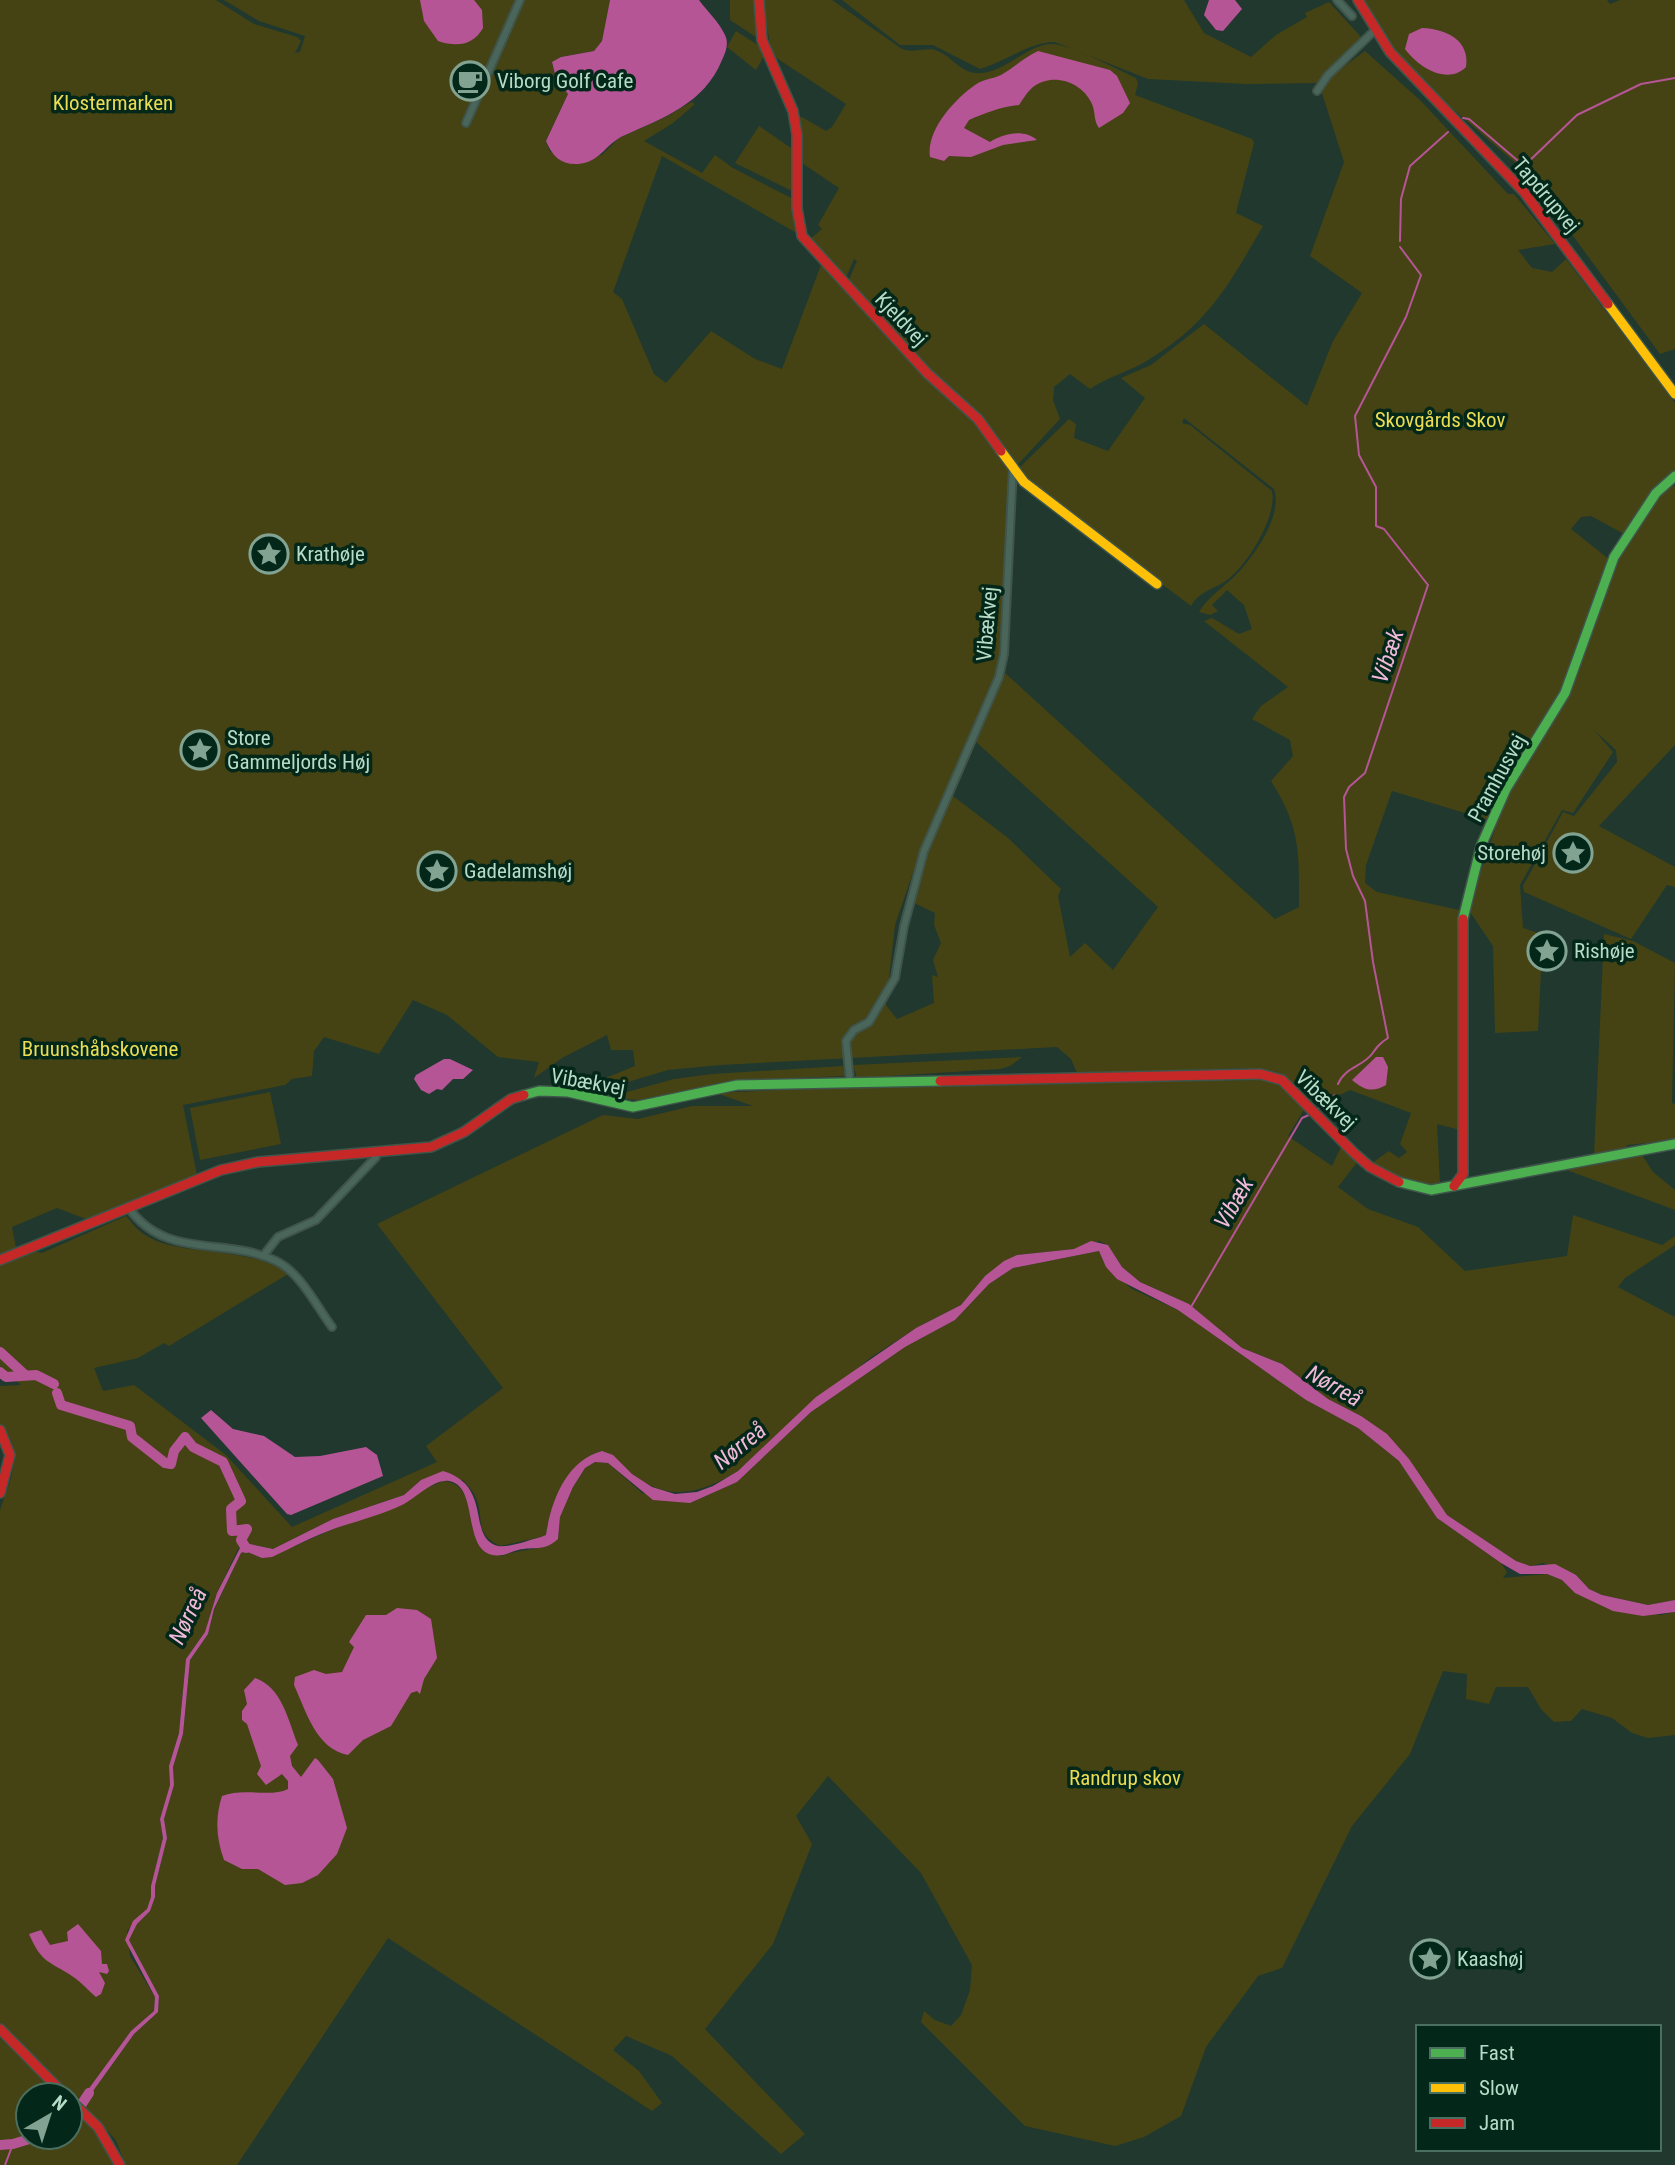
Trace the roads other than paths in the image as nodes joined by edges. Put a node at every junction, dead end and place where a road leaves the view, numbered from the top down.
1 (520, 0) edge
2 (759, 0) edge
3 (1337, 0) edge
4 (1358, 0) edge
5 (1352, 16) dead end
6 (1374, 31) junction
7 (1317, 91) dead end
8 (467, 122) dead end
9 (1675, 394) edge
10 (1013, 467) junction
11 (1675, 476) edge
12 (1157, 584) dead end
13 (850, 1082) junction
14 (1675, 1144) edge
15 (376, 1152) junction
16 (1463, 1174) junction
17 (1474, 1182) junction
18 (1454, 1186) junction
19 (128, 1207) junction
20 (264, 1256) junction
21 (0, 1260) edge
22 (332, 1327) dead end
23 (0, 1430) edge
24 (0, 1493) edge
25 (0, 2029) edge
26 (51, 2081) edge
27 (84, 2113) edge
28 (120, 2165) edge

1 - 8 street
2 - 10 street, Kjeldvej
3 - 5 street
4 - 6 street, Tapdrupvej
6 - 7 street
6 - 9 street, Tapdrupvej
10 - 12 street, Kjeldvej
10 - 13 street, Vibækvej
11 - 16 street, Pramhusvej
13 - 15 street, Vibækvej
13 - 18 street, Vibækvej
14 - 17 street, Vibækvej
15 - 19 street, Vibækvej
15 - 20 street
16 - 17 street
16 - 18 street
17 - 18 street, Vibækvej
19 - 20 street
19 - 21 street, Vibækvej
20 - 22 street
23 - 24 street
25 - 26 street
27 - 28 street

